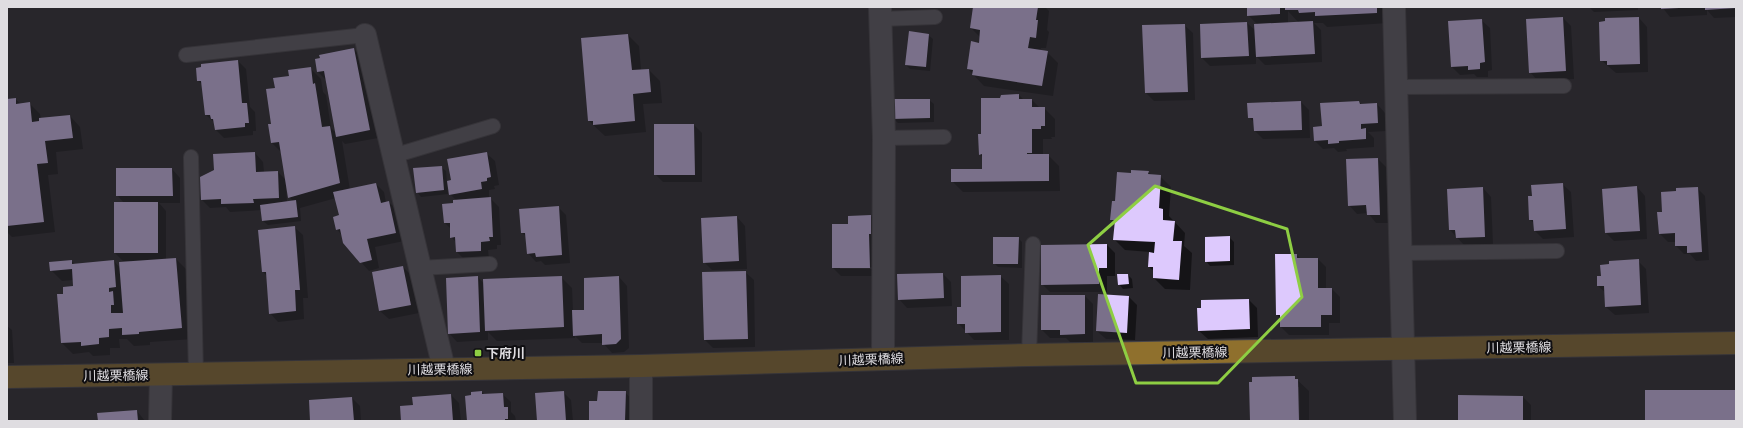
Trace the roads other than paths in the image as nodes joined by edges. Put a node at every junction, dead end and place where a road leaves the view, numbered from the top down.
1 (1394, 7) edge
2 (880, 13) edge
3 (935, 17) dead end
4 (364, 34) joint
5 (186, 55) dead end
6 (1564, 86) dead end
7 (1396, 87) junction
8 (493, 126) dead end
9 (944, 137) dead end
10 (884, 138) junction
11 (393, 156) junction
12 (191, 157) dead end
13 (1033, 244) dead end
14 (1557, 250) dead end
15 (1400, 253) junction
16 (490, 264) dead end
17 (420, 268) junction
18 (1736, 343) edge
19 (1402, 349) junction
20 (1029, 355) junction
21 (883, 359) junction
22 (641, 366) junction
23 (444, 369) junction
24 (196, 374) junction
25 (161, 375) junction
26 (7, 377) edge
27 (160, 421) edge
28 (641, 421) edge
29 (1405, 421) edge

1 - 7 street
2 - 3 lane
2 - 10 street
4 - 5 lane
4 - 11 street
6 - 7 lane
7 - 15 street
8 - 11 lane
9 - 10 lane
10 - 21 street
11 - 17 street
12 - 24 lane
13 - 20 lane
14 - 15 lane
15 - 19 street
16 - 17 lane
17 - 23 street
18 - 19 main road, 川越栗橋線
19 - 20 main road, 川越栗橋線
19 - 29 street
20 - 21 main road, 川越栗橋線
21 - 22 main road, 川越栗橋線
22 - 23 main road, 川越栗橋線
22 - 28 street
23 - 24 main road, 川越栗橋線
24 - 25 main road, 川越栗橋線
25 - 26 main road, 川越栗橋線
25 - 27 street

